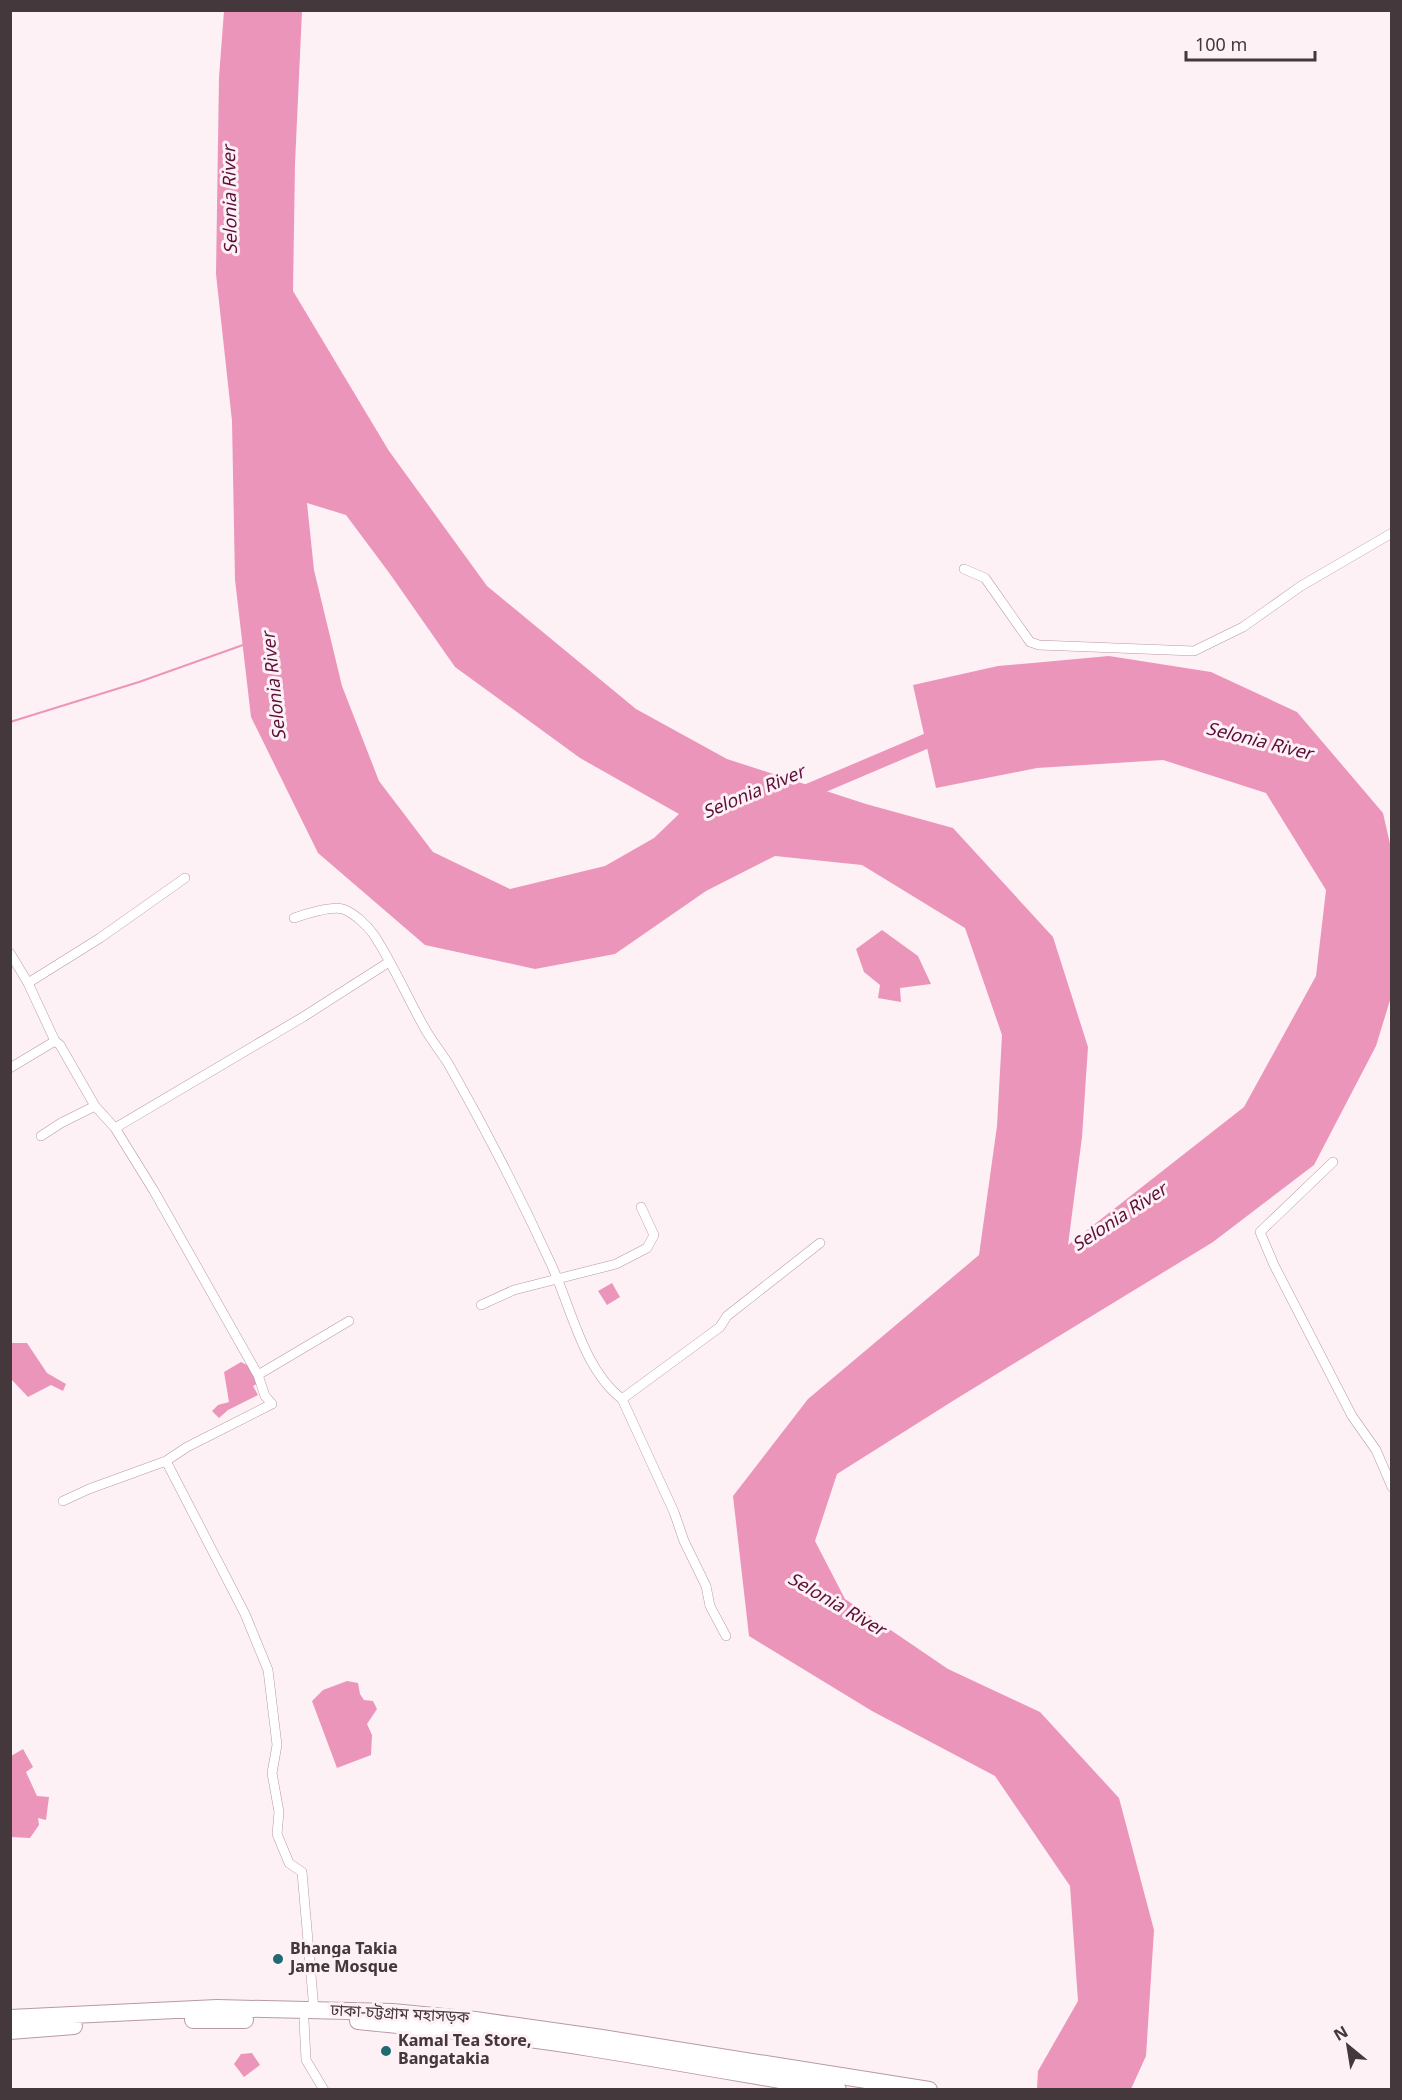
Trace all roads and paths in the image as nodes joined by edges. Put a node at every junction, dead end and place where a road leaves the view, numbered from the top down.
1 (1392, 533) edge
2 (964, 569) dead end
3 (185, 878) dead end
4 (294, 918) dead end
5 (10, 953) edge
6 (389, 962) junction
7 (28, 983) junction
8 (55, 1041) junction
9 (10, 1068) edge
10 (94, 1106) junction
11 (115, 1128) junction
12 (41, 1136) dead end
13 (1333, 1162) dead end
14 (641, 1207) dead end
15 (820, 1243) dead end
16 (558, 1278) junction
17 (481, 1305) dead end
18 (349, 1321) dead end
19 (258, 1376) junction
20 (622, 1399) junction
21 (166, 1461) junction
22 (1392, 1487) edge
23 (63, 1502) dead end
24 (726, 1636) dead end
25 (309, 2015) junction
26 (10, 2018) edge
27 (10, 2031) edge
28 (324, 2090) edge
29 (838, 2090) edge
30 (929, 2090) edge

1 - 2 street
3 - 7 street
4 - 6 street
5 - 7 street
6 - 11 street
6 - 16 street
7 - 8 street
8 - 9 street
8 - 10 street
10 - 11 street
10 - 12 street
11 - 19 street
13 - 22 street
14 - 16 street
15 - 20 street
16 - 17 street
16 - 20 street
18 - 19 street
19 - 21 street
20 - 24 street
21 - 23 street
21 - 25 street
25 - 26 highway, ঢাকা-চট্টগ্রাম মহাসড়ক
25 - 27 highway, ঢাকা-চট্টগ্রাম মহাসড়ক
25 - 28 street
25 - 29 highway, ঢাকা-চট্টগ্রাম মহাসড়ক
25 - 30 highway, ঢাকা-চট্টগ্রাম মহাসড়ক

